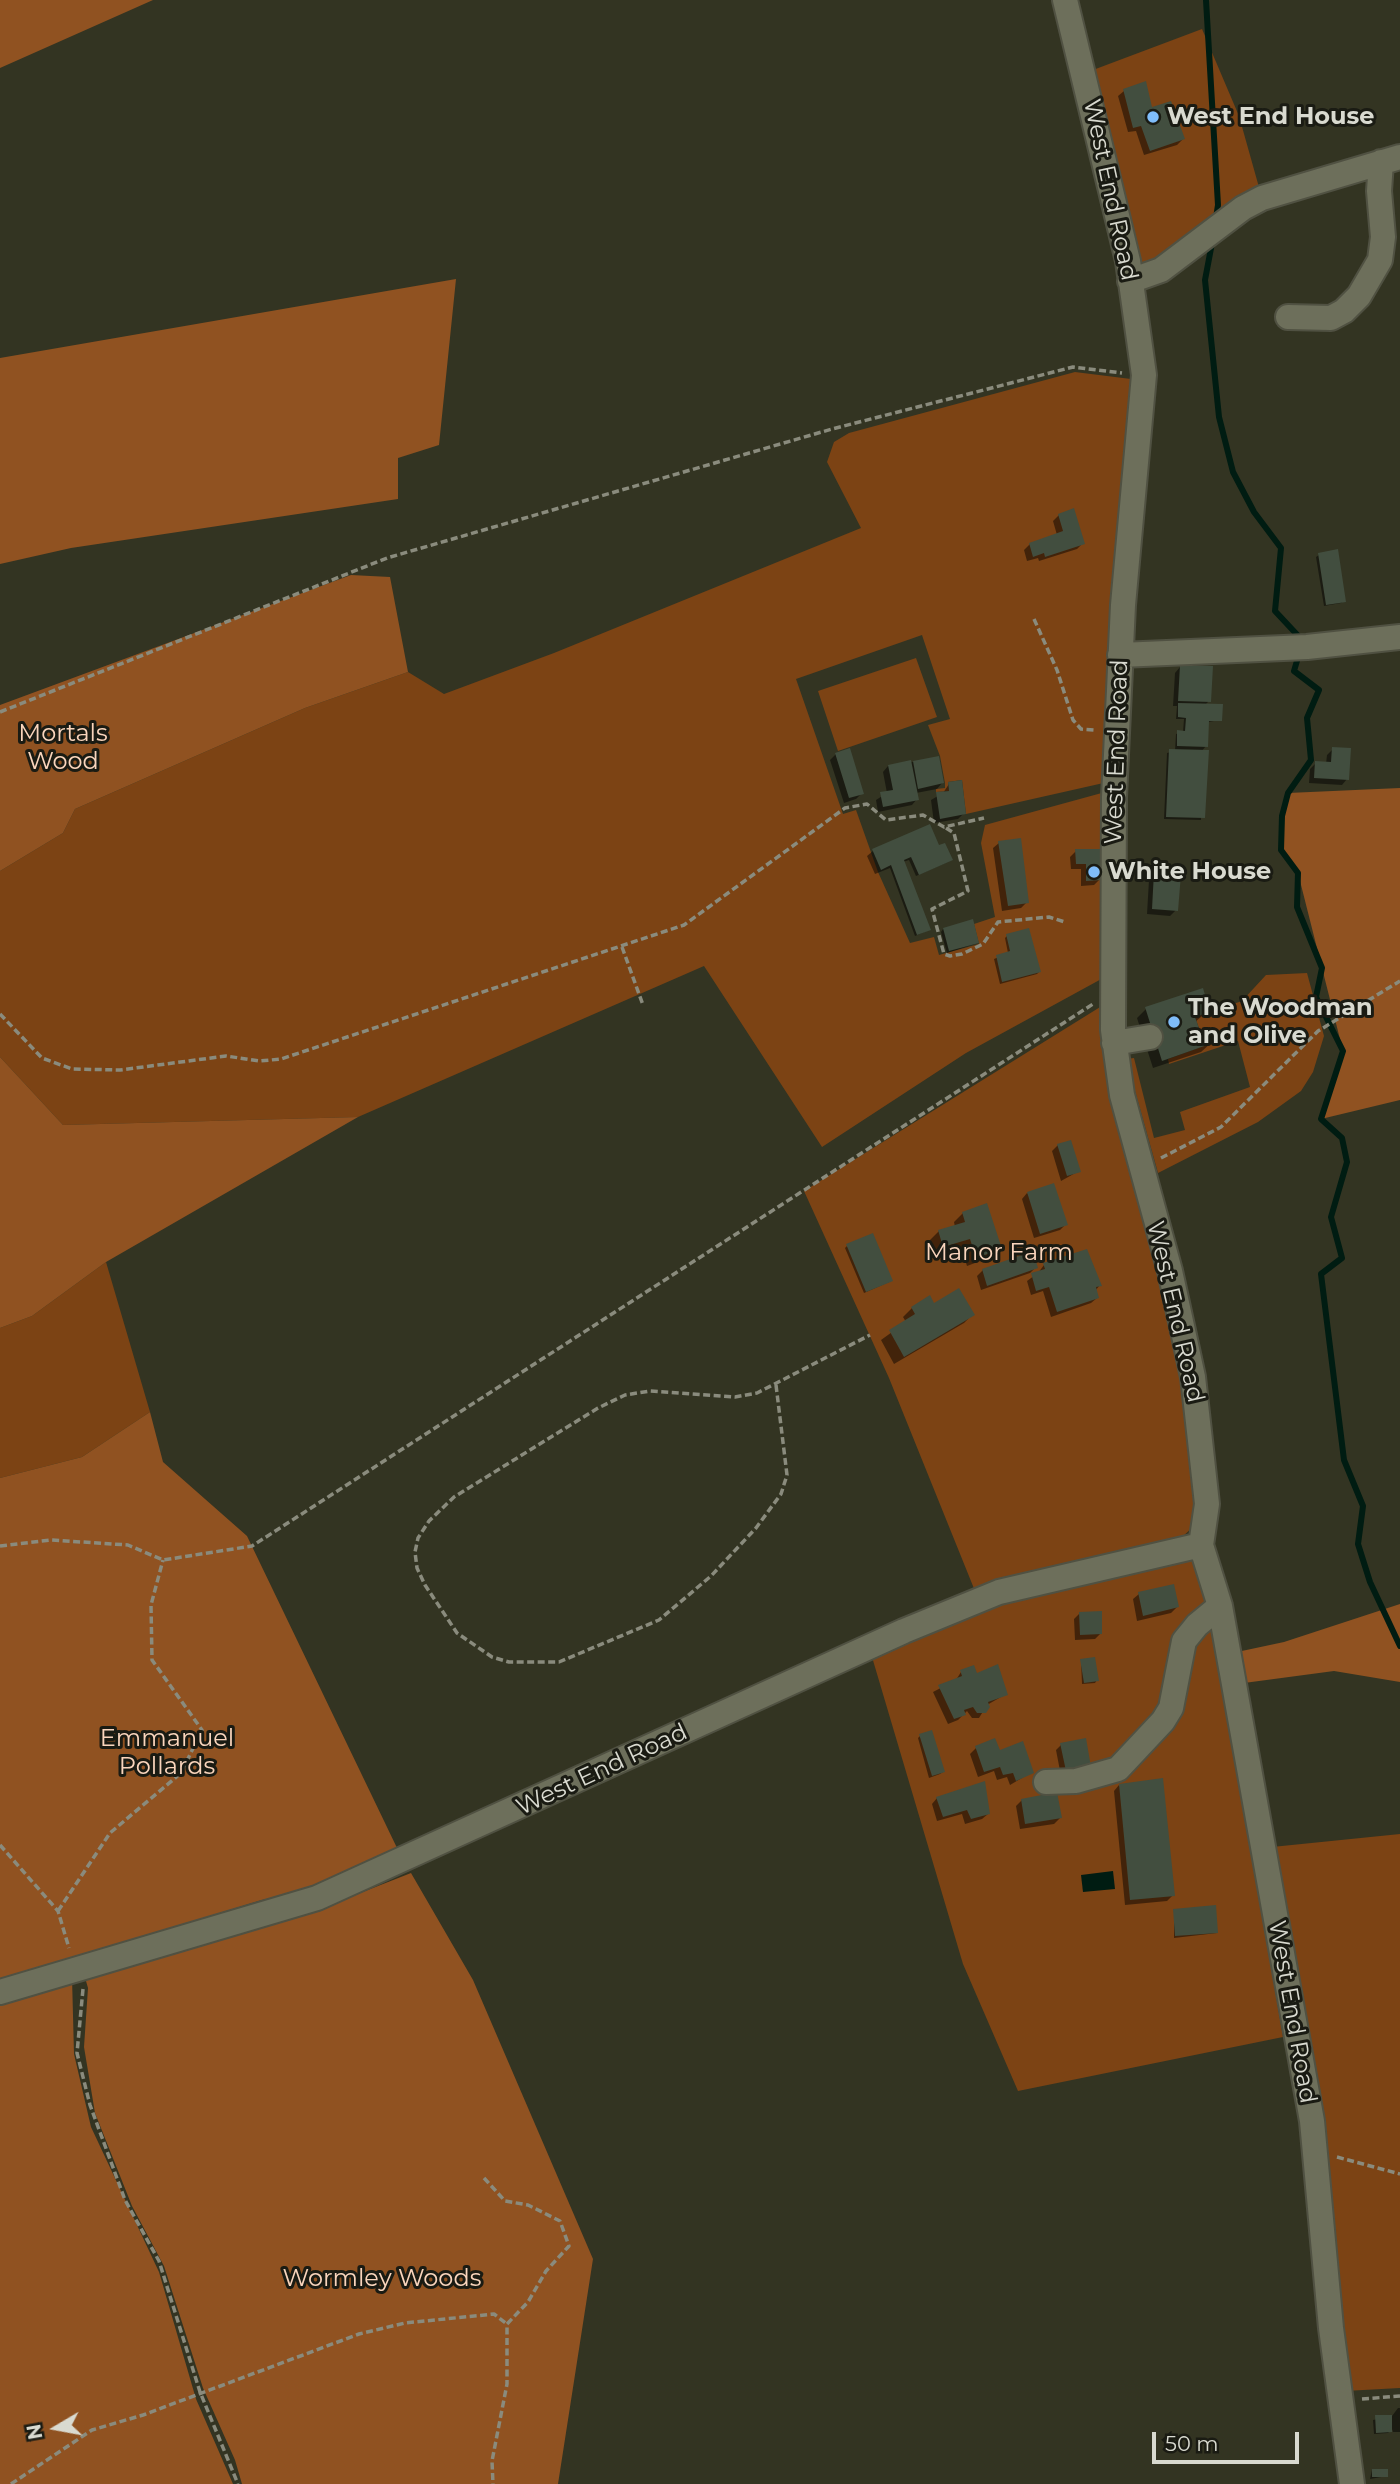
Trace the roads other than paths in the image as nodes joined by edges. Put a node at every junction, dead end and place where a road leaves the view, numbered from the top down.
1 (1065, 0) edge
2 (1391, 159) edge
3 (1130, 281) junction
4 (1288, 317) dead end
5 (1400, 637) edge
6 (1121, 655) junction
7 (1150, 1037) dead end
8 (1114, 1043) junction
9 (1201, 1545) junction
10 (1220, 1606) junction
11 (1046, 1782) dead end
12 (0, 1992) edge
13 (1352, 2484) edge

1 - 3 street, West End Road
2 - 3 street
2 - 4 street
3 - 6 street, West End Road
5 - 6 street
6 - 8 street, West End Road
7 - 8 street
8 - 9 street, West End Road
9 - 10 street, West End Road
9 - 12 street, West End Road
10 - 11 street
10 - 13 street, West End Road

